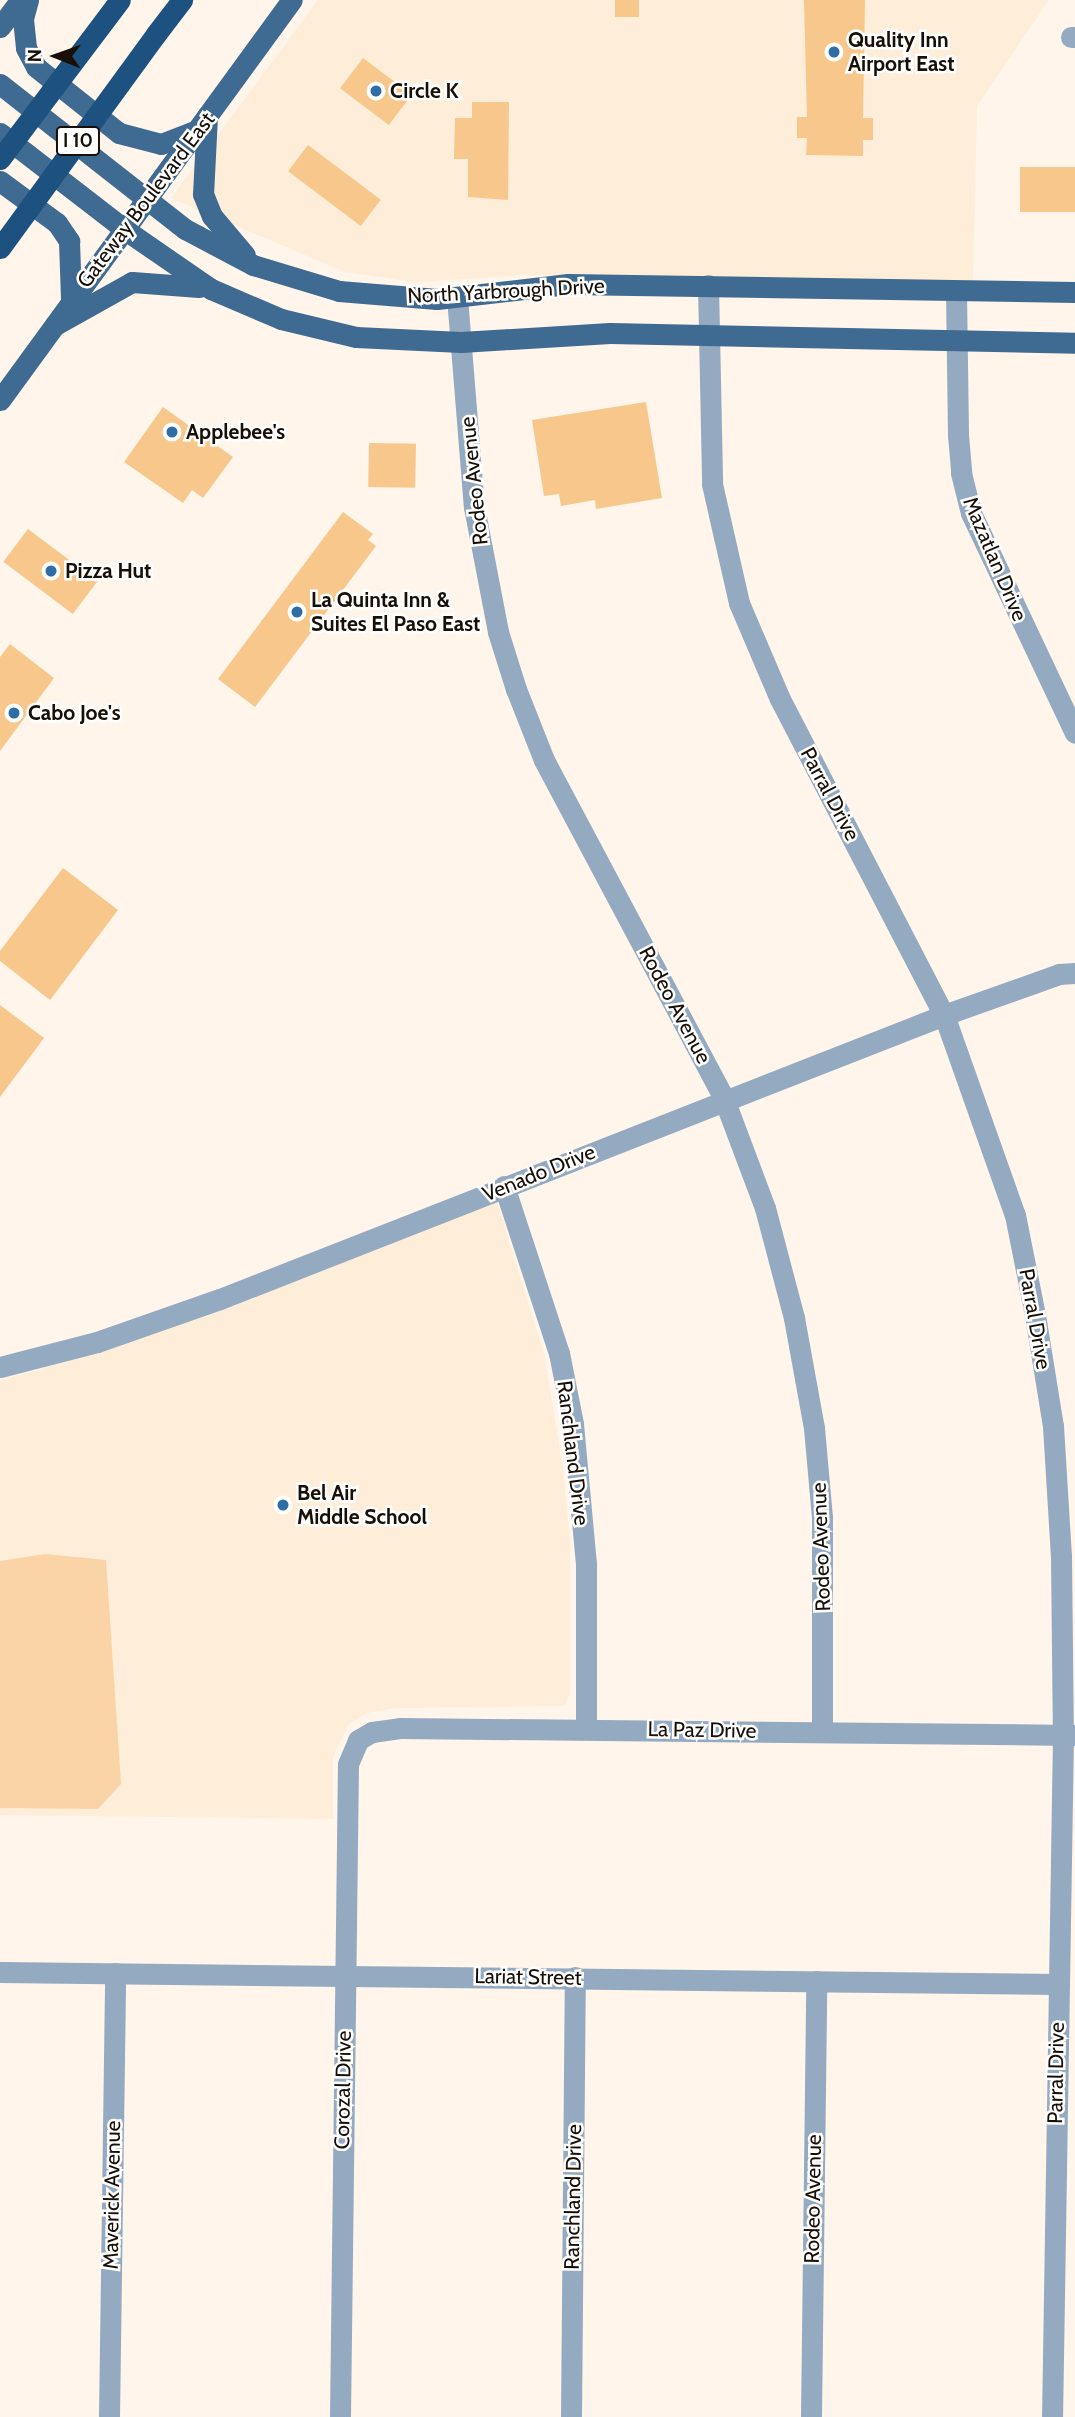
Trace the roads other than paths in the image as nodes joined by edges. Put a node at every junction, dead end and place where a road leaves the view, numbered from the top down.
1 (14, 0) edge
2 (20, 0) edge
3 (28, 0) edge
4 (120, 0) edge
5 (182, 0) edge
6 (292, 0) edge
7 (0, 7) edge
8 (0, 27) edge
9 (0, 84) edge
10 (201, 124) junction
11 (0, 134) edge
12 (0, 159) edge
13 (0, 181) edge
14 (145, 201) junction
15 (124, 229) junction
16 (0, 248) edge
17 (253, 265) junction
18 (708, 285) junction
19 (211, 289) junction
20 (956, 291) junction
21 (1075, 292) edge
22 (457, 297) junction
23 (71, 299) junction
24 (53, 326) junction
25 (709, 335) junction
26 (956, 341) junction
27 (461, 342) junction
28 (1075, 343) edge
29 (0, 400) edge
30 (1075, 733) edge
31 (1075, 973) edge
32 (944, 1015) junction
33 (724, 1099) junction
34 (504, 1186) junction
35 (0, 1367) edge
36 (586, 1728) junction
37 (821, 1731) junction
38 (1069, 1735) edge
39 (348, 1764) joint
40 (0, 1972) edge
41 (115, 1973) junction
42 (344, 1973) junction
43 (575, 1978) junction
44 (816, 1981) junction
45 (1057, 1983) junction
46 (109, 2417) edge
47 (340, 2417) edge
48 (571, 2417) edge
49 (811, 2417) edge
50 (1052, 2417) edge

1 - 7 main road
2 - 8 main road
3 - 10 main road
4 - 12 highway, I 10, bridge
5 - 16 highway, I 10, bridge
6 - 10 main road, Gateway Boulevard East
9 - 14 main road, North Yarbrough Drive
10 - 14 main road, Gateway Boulevard East
10 - 17 main road
11 - 15 main road
13 - 23 main road
14 - 15 main road, Gateway Boulevard East
14 - 17 main road, North Yarbrough Drive
15 - 19 main road
15 - 23 main road, Gateway Boulevard East
17 - 22 main road, North Yarbrough Drive
18 - 20 main road, North Yarbrough Drive
18 - 22 main road, North Yarbrough Drive
18 - 25 street, Parral Drive
19 - 24 main road
19 - 27 main road
20 - 21 main road, North Yarbrough Drive
20 - 26 street, Mazatlan Drive
22 - 27 street, Rodeo Avenue
23 - 24 main road, Gateway Boulevard East
24 - 29 main road, Gateway Boulevard East
25 - 26 main road
25 - 27 main road
25 - 32 street, Parral Drive
26 - 28 main road
26 - 30 street, Mazatlan Drive
27 - 33 street, Rodeo Avenue
31 - 32 street, Venado Drive
32 - 33 street, Venado Drive
32 - 38 street, Parral Drive
33 - 34 street, Venado Drive
33 - 37 street, Rodeo Avenue
34 - 35 street, Venado Drive
34 - 36 street, Ranchland Drive
36 - 37 street, La Paz Drive
36 - 39 street, La Paz Drive
37 - 38 street, La Paz Drive
38 - 45 street, Parral Drive
39 - 42 street, Corozal Drive
40 - 41 street, Lariat Street
41 - 42 street, Lariat Street
41 - 46 street, Maverick Avenue
42 - 43 street, Lariat Street
42 - 47 street, Corozal Drive
43 - 44 street, Lariat Street
43 - 48 street, Ranchland Drive
44 - 45 street, Lariat Street
44 - 49 street, Rodeo Avenue
45 - 50 street, Parral Drive

